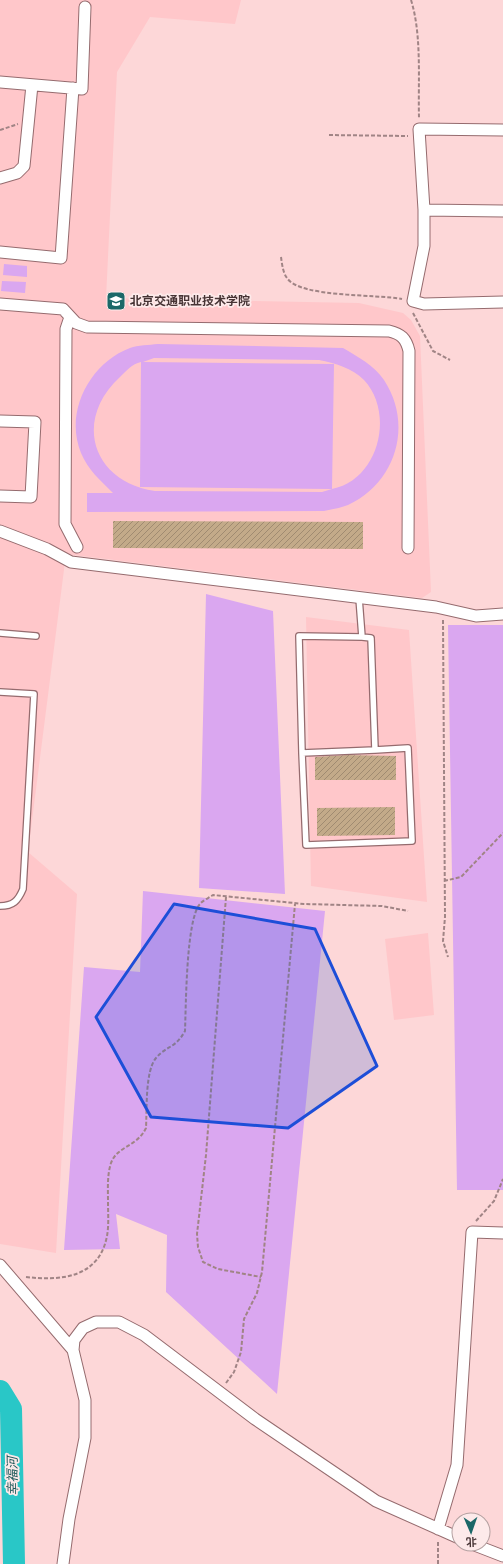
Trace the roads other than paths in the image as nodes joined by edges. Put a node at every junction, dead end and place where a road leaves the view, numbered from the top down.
1 (86, 7) dead end
2 (0, 82) edge
3 (32, 85) junction
4 (73, 88) junction
5 (503, 130) edge
6 (0, 178) edge
7 (424, 210) junction
8 (503, 211) edge
9 (0, 252) edge
10 (503, 302) edge
11 (0, 304) edge
12 (70, 317) junction
13 (0, 421) edge
14 (0, 496) edge
15 (0, 531) edge
16 (77, 547) dead end
17 (408, 548) dead end
18 (359, 598) junction
19 (503, 614) edge
20 (0, 633) edge
21 (36, 636) dead end
22 (362, 637) junction
23 (0, 692) edge
24 (375, 750) junction
25 (302, 753) junction
26 (0, 906) edge
27 (503, 1233) edge
28 (0, 1266) edge
29 (73, 1350) junction
30 (438, 1529) junction
31 (451, 1535) edge
32 (491, 1551) edge
33 (503, 1556) edge
34 (63, 1564) edge

1 - 4 street
2 - 3 street
3 - 4 street
3 - 6 street
4 - 9 street
5 - 7 street
7 - 8 street
7 - 10 street
11 - 12 street
12 - 16 street
12 - 17 street
13 - 14 street
15 - 18 street
18 - 19 street
18 - 22 lane
20 - 21 lane
22 - 24 lane
22 - 25 lane
23 - 26 lane
24 - 25 lane
24 - 25 lane
27 - 30 street
28 - 29 street
29 - 30 street
29 - 34 street
30 - 31 street
32 - 33 street

